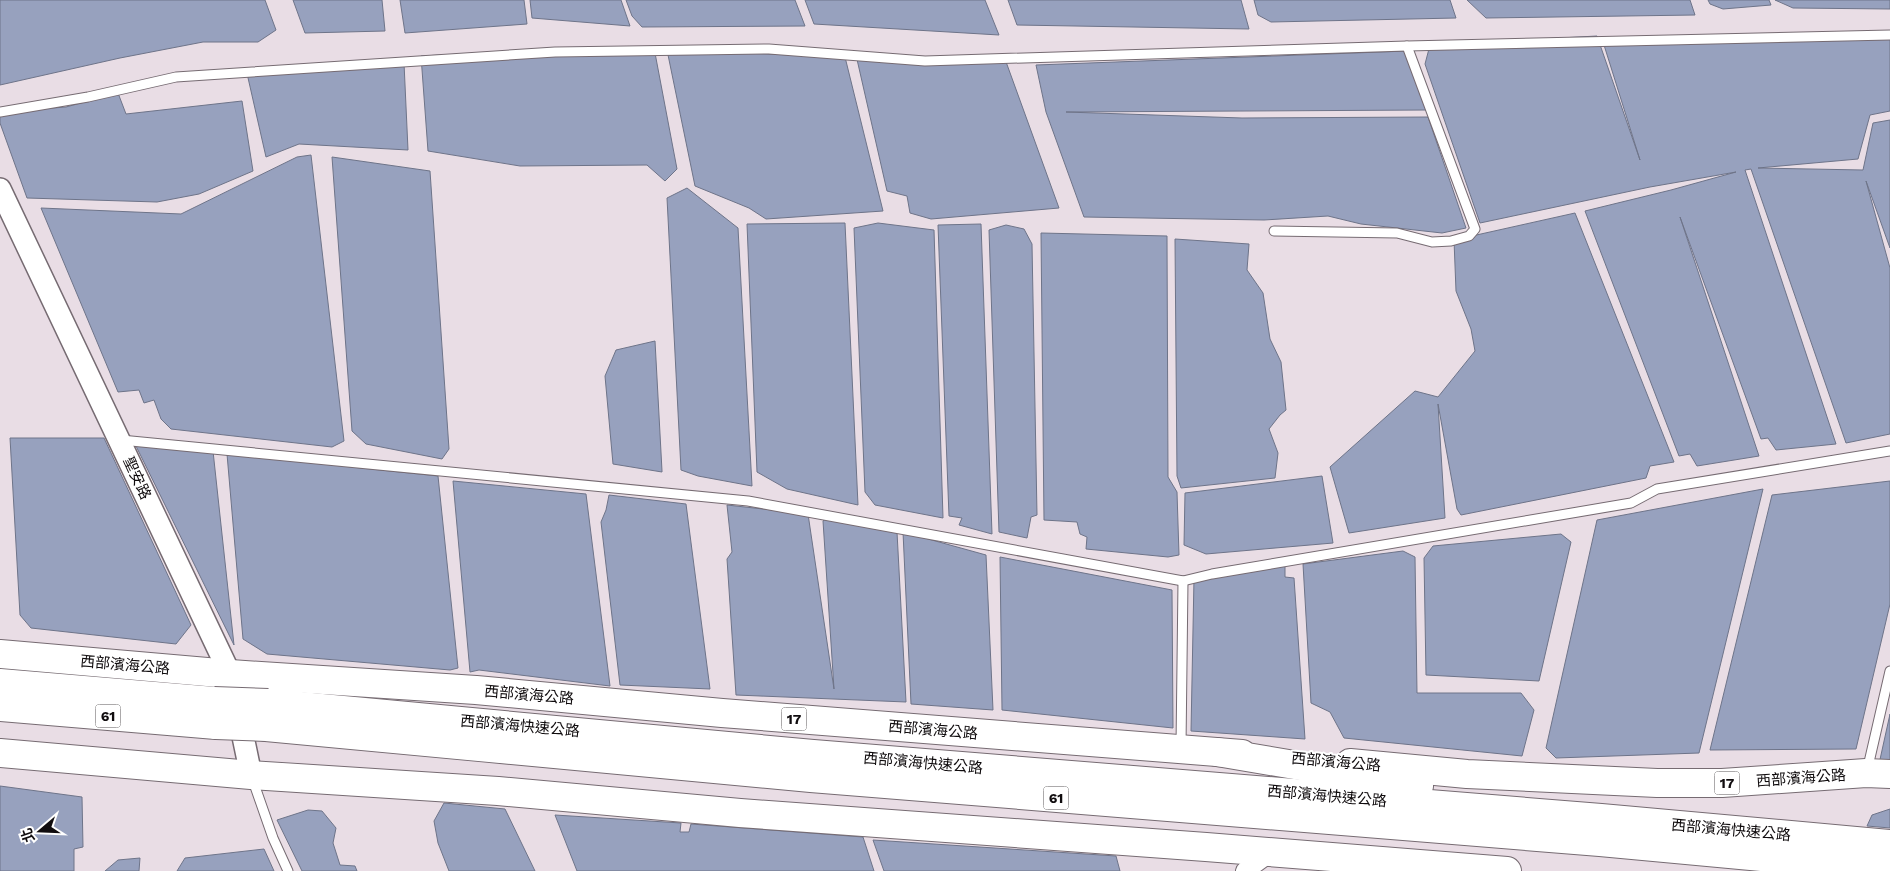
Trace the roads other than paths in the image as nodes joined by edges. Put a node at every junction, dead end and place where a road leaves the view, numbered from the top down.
1 (1890, 35) edge
2 (1407, 46) junction
3 (0, 112) edge
4 (0, 189) edge
5 (1274, 231) dead end
6 (118, 439) junction
7 (1890, 451) edge
8 (1183, 581) junction
9 (0, 654) edge
10 (1890, 672) edge
11 (230, 674) junction
12 (0, 683) edge
13 (0, 707) edge
14 (215, 713) junction
15 (1181, 750) junction
16 (1217, 752) junction
17 (0, 754) edge
18 (1878, 774) edge
19 (251, 775) junction
20 (1890, 844) edge
21 (1271, 852) junction
22 (1847, 853) junction
23 (1890, 869) edge
24 (288, 871) edge
25 (1245, 871) edge
26 (1507, 871) edge

1 - 2 lane
2 - 3 lane
2 - 5 lane
4 - 6 street, 聖安路
6 - 8 lane
6 - 11 street, 聖安路
7 - 8 lane
8 - 15 lane
9 - 11 main road, 西部濱海公路 / 17
10 - 18 lane
11 - 15 main road, 西部濱海公路 / 17
11 - 19 street, 聖安路
12 - 14 main road, 西部濱海快速公路 / 61
13 - 14 main road, 西部濱海快速公路 / 61
14 - 22 main road, 西部濱海快速公路 / 61, bridge
15 - 16 main road, 西部濱海公路 / 17
16 - 18 main road, 西部濱海公路 / 17
16 - 22 main road
17 - 19 main road
19 - 21 main road
19 - 24 lane
20 - 22 main road, 61
21 - 25 street
21 - 26 main road
22 - 23 main road, 61

